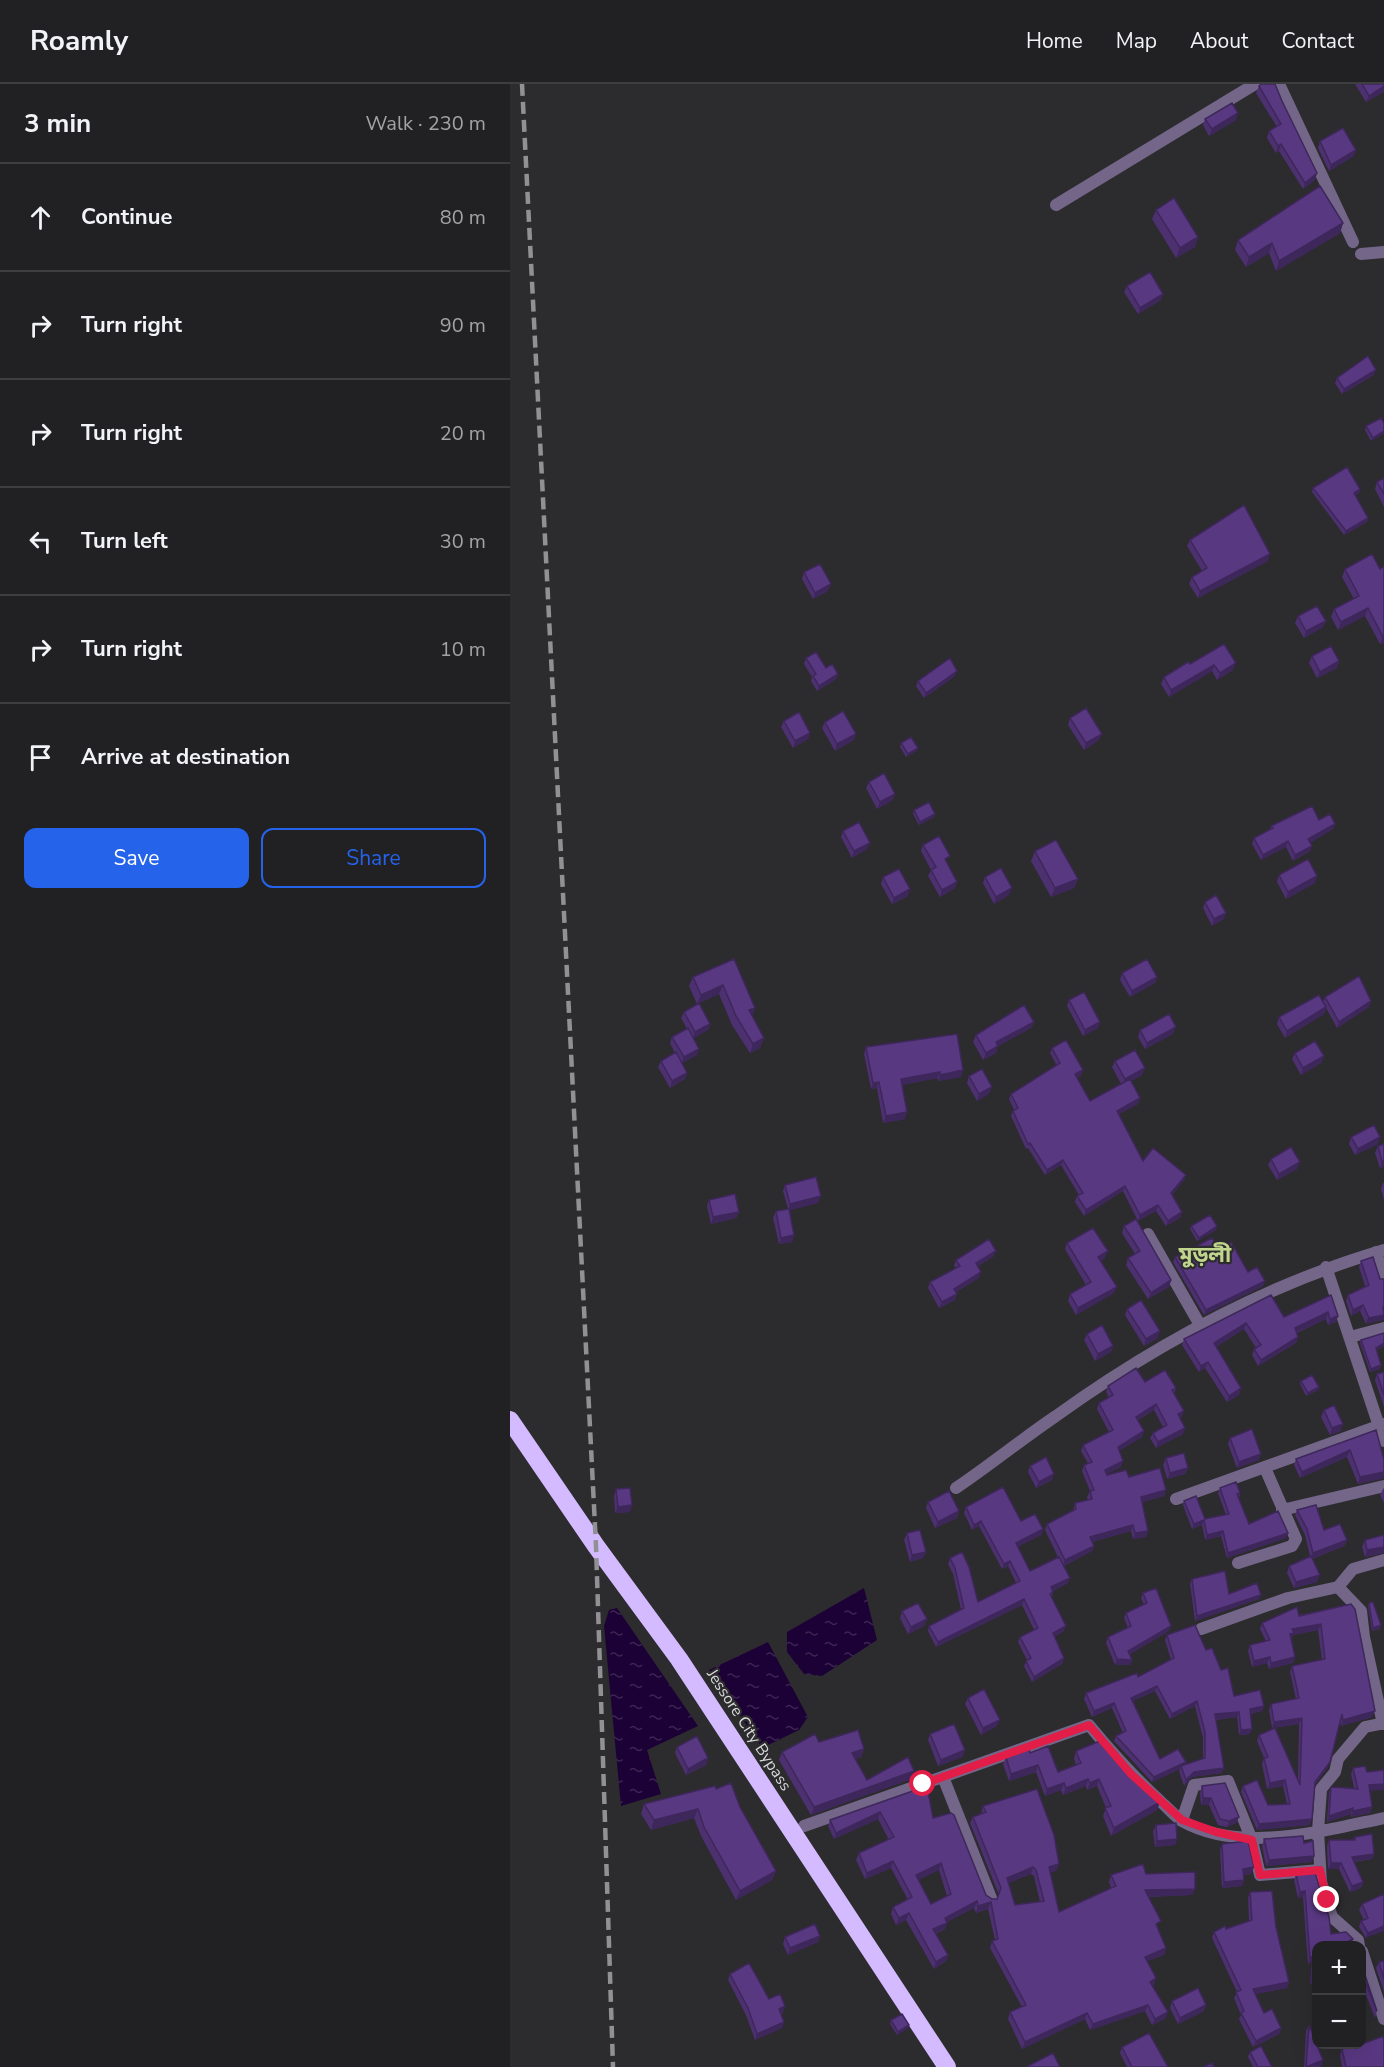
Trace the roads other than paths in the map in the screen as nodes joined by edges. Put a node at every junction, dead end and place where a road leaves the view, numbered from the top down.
1 (1255, 84) edge
2 (1279, 84) edge
3 (1056, 205) dead end
4 (1353, 242) dead end
5 (1384, 252) edge
6 (1361, 254) dead end
7 (1148, 1234) edge
8 (1380, 1251) edge
9 (1326, 1267) junction
10 (1384, 1279) edge
11 (1200, 1325) junction
12 (1384, 1328) edge
13 (1350, 1337) junction
14 (510, 1420) edge
15 (1381, 1426) edge
16 (1384, 1441) edge
17 (1265, 1468) junction
18 (1384, 1486) edge
19 (956, 1488) dead end
20 (1176, 1499) dead end
21 (1282, 1510) junction
22 (1384, 1560) edge
23 (1238, 1563) dead end
24 (1338, 1587) junction
25 (1201, 1629) dead end
26 (1384, 1724) edge
27 (943, 1777) junction
28 (1384, 1818) edge
29 (1182, 1820) junction
30 (804, 1826) dead end
31 (1318, 1831) junction
32 (1252, 1840) junction
33 (1320, 1870) junction
34 (991, 1898) edge
35 (1358, 1941) edge
36 (1366, 1964) edge
37 (1384, 2019) edge
38 (947, 2067) edge

1 - 3 street
2 - 4 street
5 - 6 street
7 - 11 street
8 - 9 street
8 - 10 street
9 - 11 street
9 - 13 street
11 - 19 street
12 - 13 street
13 - 15 street
14 - 38 highway, Jessore City Bypass
15 - 16 street
15 - 17 street
17 - 20 street
17 - 21 street
18 - 21 street
21 - 23 street
22 - 24 street
24 - 25 street
24 - 26 street
26 - 31 street
27 - 29 street
27 - 30 street
27 - 34 street
28 - 31 street
29 - 32 street
29 - 32 street
31 - 32 street
31 - 33 street
32 - 33 street
33 - 35 street
36 - 37 street

